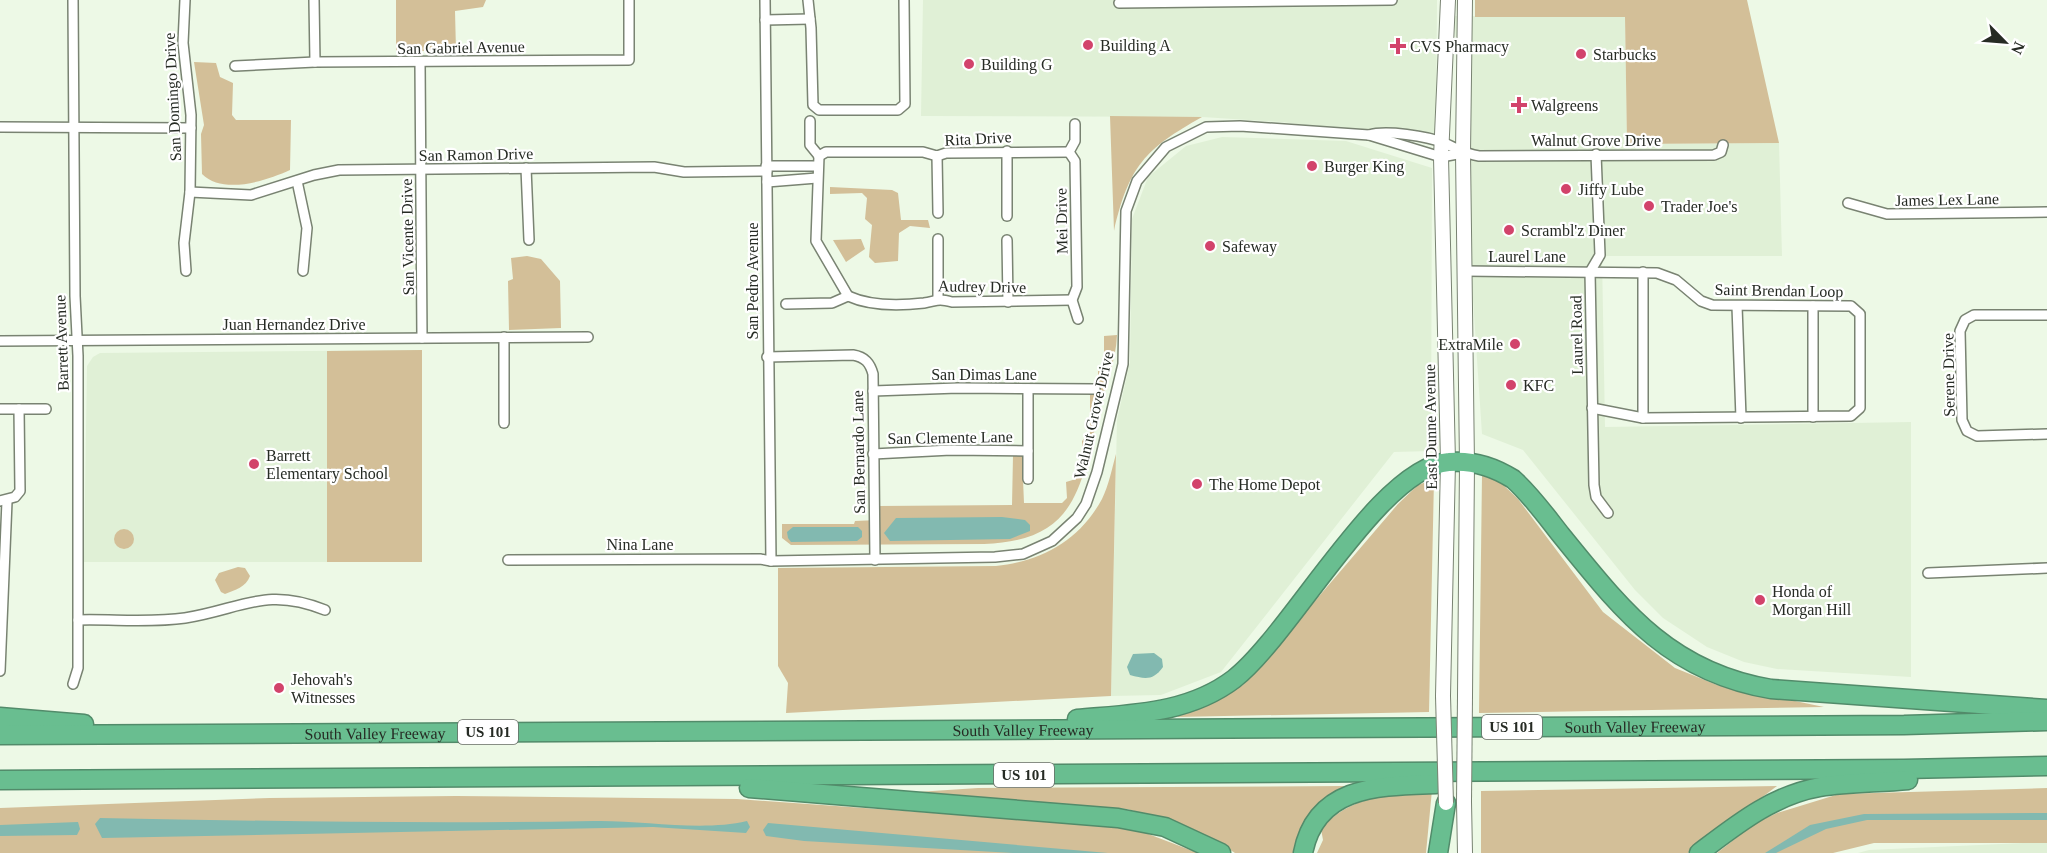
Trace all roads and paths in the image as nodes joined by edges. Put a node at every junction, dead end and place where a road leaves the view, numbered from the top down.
1 (73, 0) edge
2 (185, 0) edge
3 (314, 0) edge
4 (628, 0) edge
5 (765, 0) edge
6 (808, 0) edge
7 (904, 0) edge
8 (1392, 0) edge
9 (1448, 0) edge
10 (1465, 0) edge
11 (1119, 3) dead end
12 (765, 20) junction
13 (810, 20) junction
14 (1464, 59) junction
15 (315, 63) junction
16 (420, 63) junction
17 (235, 66) dead end
18 (810, 121) dead end
19 (1075, 124) dead end
20 (75, 126) junction
21 (0, 127) edge
22 (190, 128) junction
23 (1370, 135) junction
24 (1442, 142) junction
25 (1723, 145) dead end
26 (1006, 151) junction
27 (1069, 152) junction
28 (1463, 153) junction
29 (1596, 154) junction
30 (937, 156) junction
31 (1441, 157) junction
32 (818, 161) junction
33 (794, 164) junction
34 (526, 168) junction
35 (421, 169) junction
36 (767, 173) junction
37 (817, 178) junction
38 (793, 180) junction
39 (297, 181) junction
40 (190, 192) junction
41 (1848, 203) dead end
42 (2047, 212) edge
43 (938, 213) dead end
44 (1007, 216) dead end
45 (938, 239) dead end
46 (529, 240) dead end
47 (1007, 240) dead end
48 (186, 271) dead end
49 (303, 271) dead end
50 (1465, 271) junction
51 (1590, 272) junction
52 (1643, 272) junction
53 (848, 296) junction
54 (938, 298) junction
55 (1072, 300) junction
56 (1008, 302) junction
57 (786, 304) dead end
58 (1737, 306) junction
59 (1813, 306) junction
60 (2047, 315) edge
61 (1078, 320) dead end
62 (504, 337) junction
63 (588, 337) dead end
64 (422, 338) junction
65 (77, 340) junction
66 (0, 341) edge
67 (767, 357) junction
68 (1028, 389) junction
69 (1095, 389) dead end
70 (873, 391) junction
71 (1592, 408) junction
72 (0, 409) edge
73 (19, 409) junction
74 (46, 409) dead end
75 (1814, 417) junction
76 (1643, 418) junction
77 (1741, 418) junction
78 (504, 423) dead end
79 (2047, 434) edge
80 (1028, 451) junction
81 (873, 454) junction
82 (1448, 462) junction
83 (1467, 464) junction
84 (1028, 479) dead end
85 (3, 501) edge
86 (1608, 513) dead end
87 (508, 560) dead end
88 (875, 560) junction
89 (771, 561) junction
90 (2047, 568) edge
91 (1928, 573) dead end
92 (325, 610) dead end
93 (2, 614) edge
94 (78, 620) junction
95 (0, 671) edge
96 (73, 684) dead end
97 (2047, 709) edge
98 (0, 717) edge
99 (2047, 721) edge
100 (976, 730) junction
101 (133, 734) junction
102 (0, 735) edge
103 (2038, 766) edge
104 (1578, 771) junction
105 (707, 777) junction
106 (0, 780) edge
107 (1455, 802) junction
108 (1221, 853) edge
109 (1303, 853) edge
110 (1438, 853) edge
111 (1447, 853) edge
112 (1465, 853) edge
113 (1699, 853) edge

1 - 20 street, Barrett Avenue
2 - 22 street, San Domingo Drive
3 - 15 street
4 - 16 street, San Gabriel Avenue
5 - 12 street, San Pedro Avenue
6 - 13 street
7 - 13 street
8 - 11 street
9 - 14 main road
9 - 24 main road, East Dunne Avenue
10 - 14 main road, East Dunne Avenue
12 - 13 street
12 - 36 street, San Pedro Avenue
14 - 28 main road, East Dunne Avenue
15 - 16 street, San Gabriel Avenue
15 - 17 street, San Gabriel Avenue
16 - 35 street, San Vicente Drive
18 - 32 street
19 - 27 street, Mei Drive
20 - 21 street
20 - 22 street
20 - 65 street, Barrett Avenue
22 - 40 street, San Domingo Drive
23 - 24 street, Walnut Grove Drive
23 - 31 street, Walnut Grove Drive
23 - 88 street, Walnut Grove Drive
24 - 28 street, Walnut Grove Drive
24 - 31 main road, East Dunne Avenue
25 - 29 street, Walnut Grove Drive
26 - 27 street, Rita Drive
26 - 30 street, Rita Drive
26 - 44 street
27 - 55 street, Mei Drive
28 - 29 street, Walnut Grove Drive
28 - 31 street, Walnut Grove Drive
28 - 50 main road, East Dunne Avenue
29 - 51 street, Laurel Road
30 - 32 street, Rita Drive
30 - 43 street
31 - 82 main road, East Dunne Avenue
32 - 33 street, San Ramon Drive
32 - 37 street
33 - 36 street, San Ramon Drive
33 - 38 street
34 - 35 street, San Ramon Drive
34 - 36 street, San Ramon Drive
34 - 46 street
35 - 39 street, San Ramon Drive
35 - 64 street, San Vicente Drive
36 - 38 street, San Ramon Drive
36 - 67 street, San Pedro Avenue
37 - 38 street, San Ramon Drive
37 - 53 street
39 - 40 street, San Ramon Drive
39 - 49 street
40 - 48 street, San Domingo Drive
41 - 42 street, James Lex Lane
45 - 54 street
47 - 56 street
50 - 51 street, Laurel Lane
50 - 83 main road, East Dunne Avenue
51 - 52 street, Saint Brendan Loop
51 - 71 street, Laurel Road
52 - 58 street, Saint Brendan Loop
52 - 76 street
53 - 54 street, Audrey Drive
53 - 57 street, Audrey Drive
54 - 56 street, Audrey Drive
55 - 56 street, Audrey Drive
55 - 61 street, Mei Drive
58 - 59 street, Saint Brendan Loop
58 - 77 street
59 - 75 street
59 - 75 street, Saint Brendan Loop
60 - 79 street, Serene Drive
62 - 63 street, Juan Hernandez Drive
62 - 64 street, Juan Hernandez Drive
62 - 78 street
64 - 65 street, Juan Hernandez Drive
65 - 66 street, Juan Hernandez Drive
65 - 94 street, Barrett Avenue
67 - 70 street, San Bernardo Lane
67 - 89 street, San Pedro Avenue
68 - 69 street, San Dimas Lane
68 - 70 street, San Dimas Lane
68 - 80 street
70 - 81 street, San Bernardo Lane
71 - 76 street, Saint Brendan Loop
71 - 86 street, Laurel Road
72 - 73 street
73 - 74 street
73 - 85 street
75 - 77 street, Saint Brendan Loop
76 - 77 street, Saint Brendan Loop
80 - 81 street, San Clemente Lane
80 - 84 street
81 - 88 street, San Bernardo Lane
82 - 83 highway
82 - 100 highway
82 - 107 main road, East Dunne Avenue, bridge
83 - 97 highway
83 - 107 main road, East Dunne Avenue, bridge
85 - 93 street
87 - 89 street, Nina Lane
88 - 89 street, Walnut Grove Drive
90 - 91 street
92 - 94 street
93 - 95 street
94 - 96 street, Barrett Avenue
98 - 101 highway
99 - 100 highway, South Valley Freeway / US 101
100 - 101 highway, South Valley Freeway / US 101
101 - 102 highway, South Valley Freeway / US 101
103 - 104 highway, US 101
103 - 113 highway
104 - 105 highway, US 101
104 - 109 highway
105 - 106 highway, US 101
105 - 108 highway
107 - 110 highway
107 - 111 main road, East Dunne Avenue
107 - 112 main road, East Dunne Avenue

